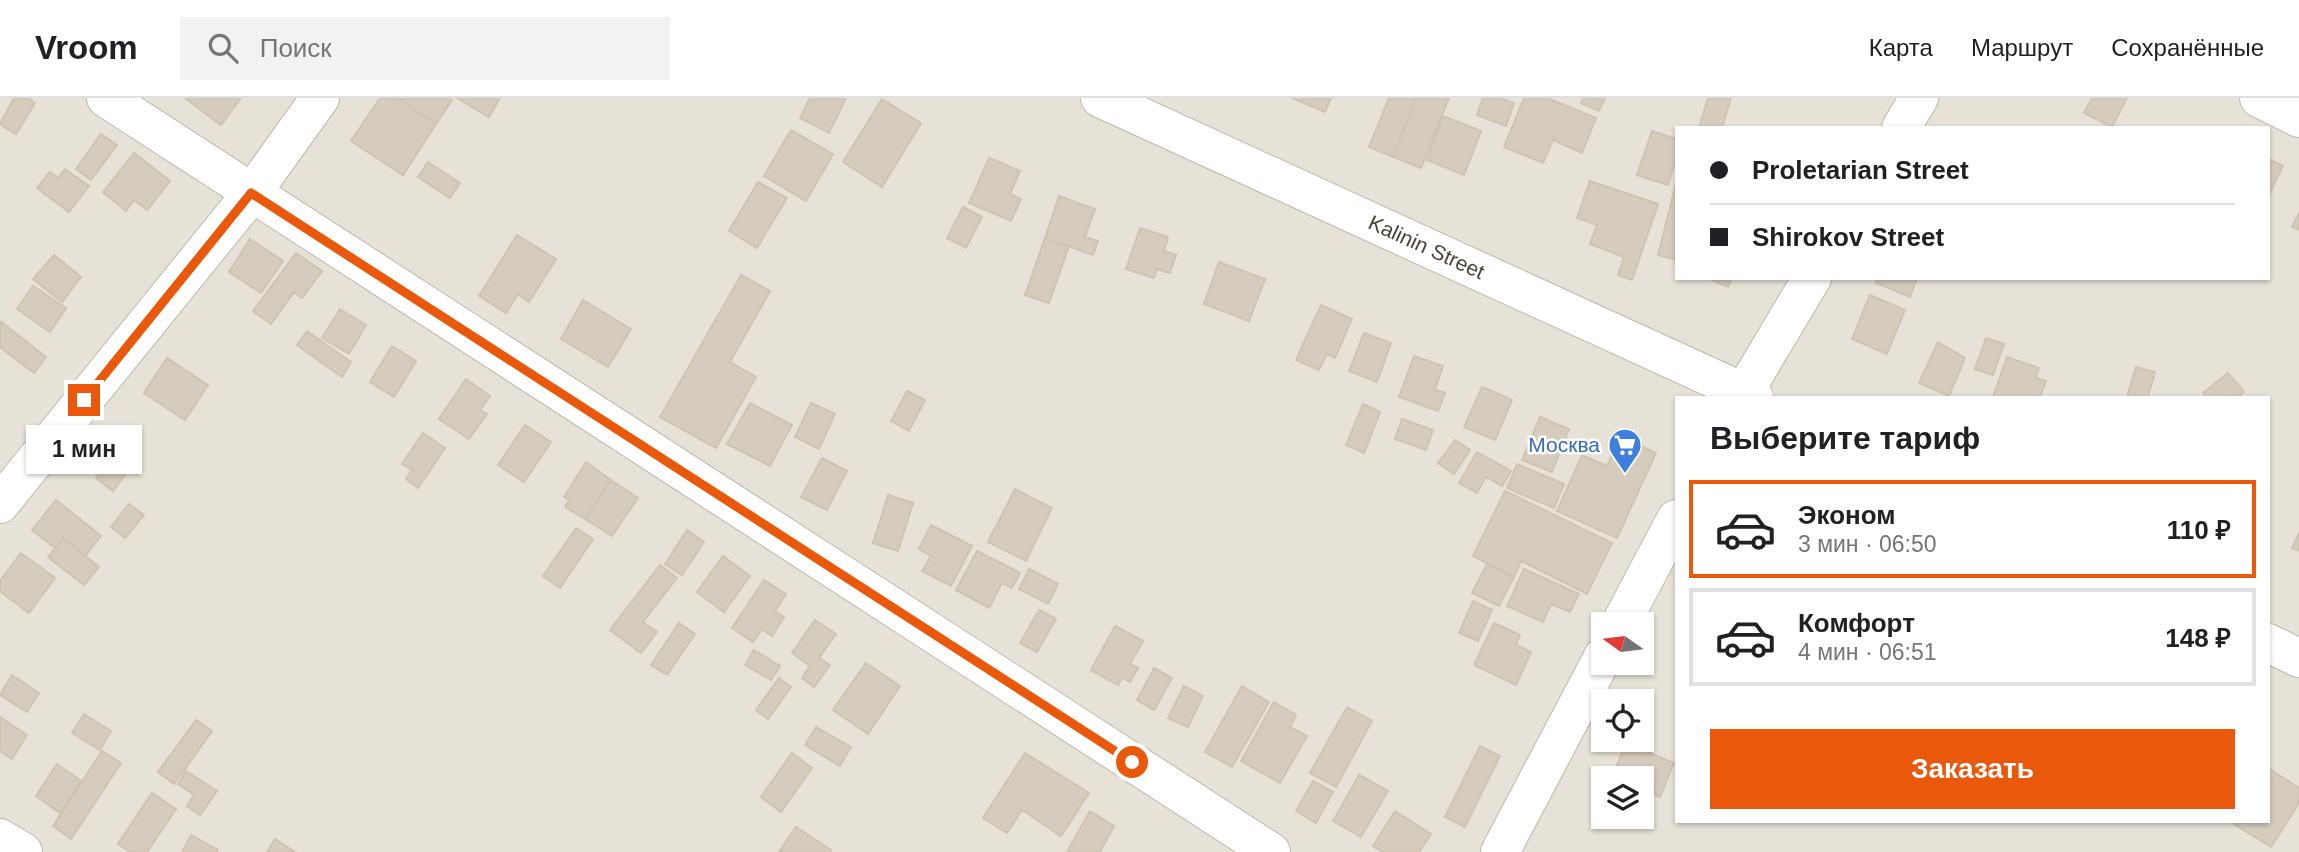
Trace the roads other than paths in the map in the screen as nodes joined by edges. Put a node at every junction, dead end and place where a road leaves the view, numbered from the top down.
1 (106, 98) edge
2 (320, 98) edge
3 (1100, 98) edge
4 (1919, 98) edge
5 (2259, 98) edge
6 (2299, 118) edge
7 (1902, 126) edge
8 (251, 193) junction
9 (1811, 280) edge
10 (1746, 396) edge
11 (0, 504) edge
12 (1675, 521) edge
13 (1627, 612) edge
14 (2270, 644) edge
15 (2299, 658) edge
16 (1593, 676) edge
17 (0, 838) edge
18 (23, 852) edge
19 (1271, 852) edge
20 (1500, 852) edge

1 - 8 street
2 - 8 street
3 - 10 street, Kalinin Street
4 - 7 street
5 - 6 street
8 - 11 street
8 - 19 street
9 - 10 street
12 - 13 street
14 - 15 street
16 - 20 street
17 - 18 street

